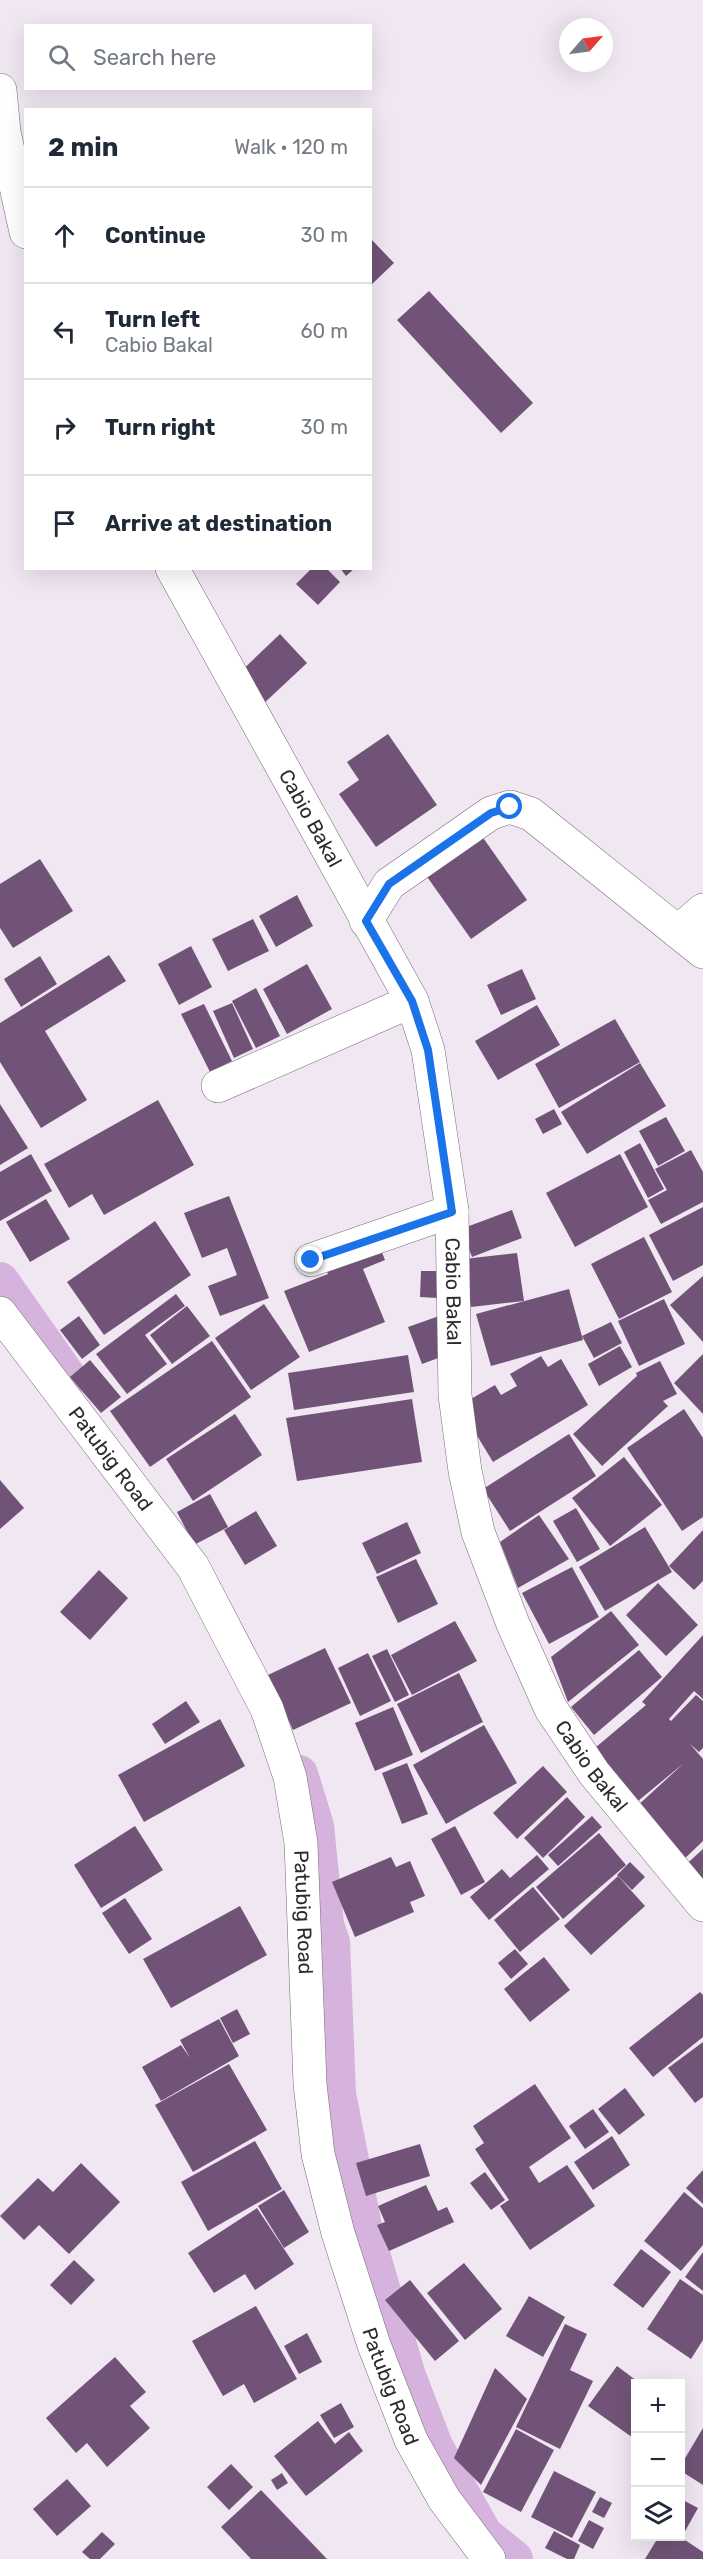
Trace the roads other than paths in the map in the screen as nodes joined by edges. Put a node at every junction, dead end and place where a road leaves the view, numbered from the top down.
1 (0, 90) edge
2 (24, 223) edge
3 (173, 570) edge
4 (703, 910) edge
5 (366, 921) junction
6 (691, 942) edge
7 (412, 1001) junction
8 (218, 1086) dead end
9 (452, 1212) junction
10 (311, 1260) dead end
11 (0, 1313) edge
12 (703, 1905) edge
13 (489, 2559) edge

1 - 2 street
3 - 5 street, Cabio Bakal
4 - 6 street
5 - 6 street
5 - 7 street, Cabio Bakal
7 - 8 street
7 - 9 street, Cabio Bakal
9 - 10 street
9 - 12 street, Cabio Bakal
11 - 13 street, Patubig Road

